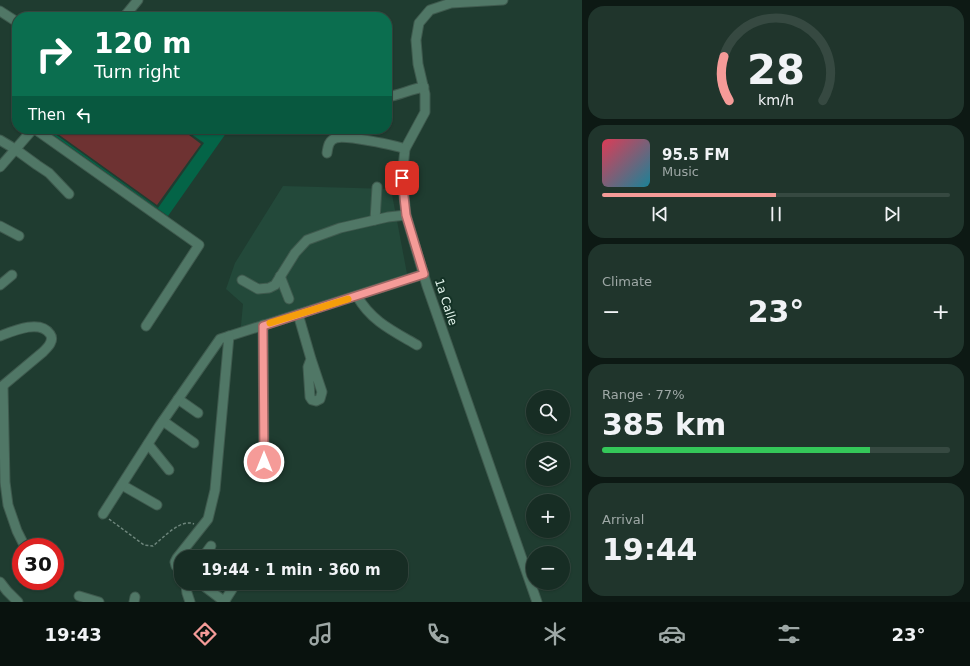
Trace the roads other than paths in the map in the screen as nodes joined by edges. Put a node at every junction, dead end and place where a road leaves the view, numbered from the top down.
1 (138, 0) edge
2 (503, 0) edge
3 (0, 11) edge
4 (128, 12) edge
5 (12, 19) edge
6 (424, 87) junction
7 (392, 96) edge
8 (30, 134) edge
9 (41, 134) edge
10 (0, 140) edge
11 (16, 149) junction
12 (405, 149) junction
13 (327, 153) dead end
14 (0, 167) edge
15 (377, 187) dead end
16 (69, 194) dead end
17 (406, 215) junction
18 (375, 220) junction
19 (0, 226) edge
20 (19, 236) dead end
21 (424, 274) junction
22 (12, 275) dead end
23 (280, 276) junction
24 (242, 280) dead end
25 (0, 285) edge
26 (357, 296) junction
27 (288, 299) dead end
28 (298, 314) junction
29 (146, 326) dead end
30 (263, 326) junction
31 (0, 336) edge
32 (229, 336) junction
33 (417, 345) dead end
34 (311, 359) dead end
35 (2, 387) edge
36 (178, 399) junction
37 (198, 413) dead end
38 (163, 421) junction
39 (194, 443) dead end
40 (148, 444) junction
41 (264, 462) dead end
42 (169, 470) dead end
43 (122, 485) junction
44 (157, 504) dead end
45 (103, 514) road end
46 (20, 538) edge
47 (211, 546) dead end
48 (183, 550) edge
49 (208, 550) edge
50 (0, 582) edge
51 (187, 590) edge
52 (209, 590) edge
53 (232, 590) edge
54 (79, 596) dead end
55 (18, 602) edge
56 (99, 602) edge
57 (190, 602) edge
58 (225, 602) edge
59 (537, 602) edge

1 - 4 street
2 - 6 street, 1a Calle
3 - 5 street
6 - 7 street
6 - 12 street, 1a Calle
8 - 11 street
9 - 29 street
10 - 11 street
11 - 14 street
11 - 16 street
12 - 13 street
12 - 17 street, 1a Calle
15 - 18 street
17 - 18 street
17 - 21 street, 1a Calle
18 - 23 street
19 - 20 street
21 - 26 street
21 - 59 street, 1a Calle
22 - 25 street
23 - 24 street
23 - 27 street
26 - 28 street
26 - 33 street
28 - 30 street
28 - 34 street
30 - 32 street
30 - 41 street
31 - 35 street
32 - 36 street
32 - 48 street
35 - 46 street
36 - 37 street
36 - 38 street
38 - 39 street
38 - 40 street
40 - 42 street
40 - 43 street
43 - 44 street
43 - 45 street
47 - 49 street
50 - 55 street
51 - 57 street
52 - 58 street
53 - 58 street
54 - 56 street

